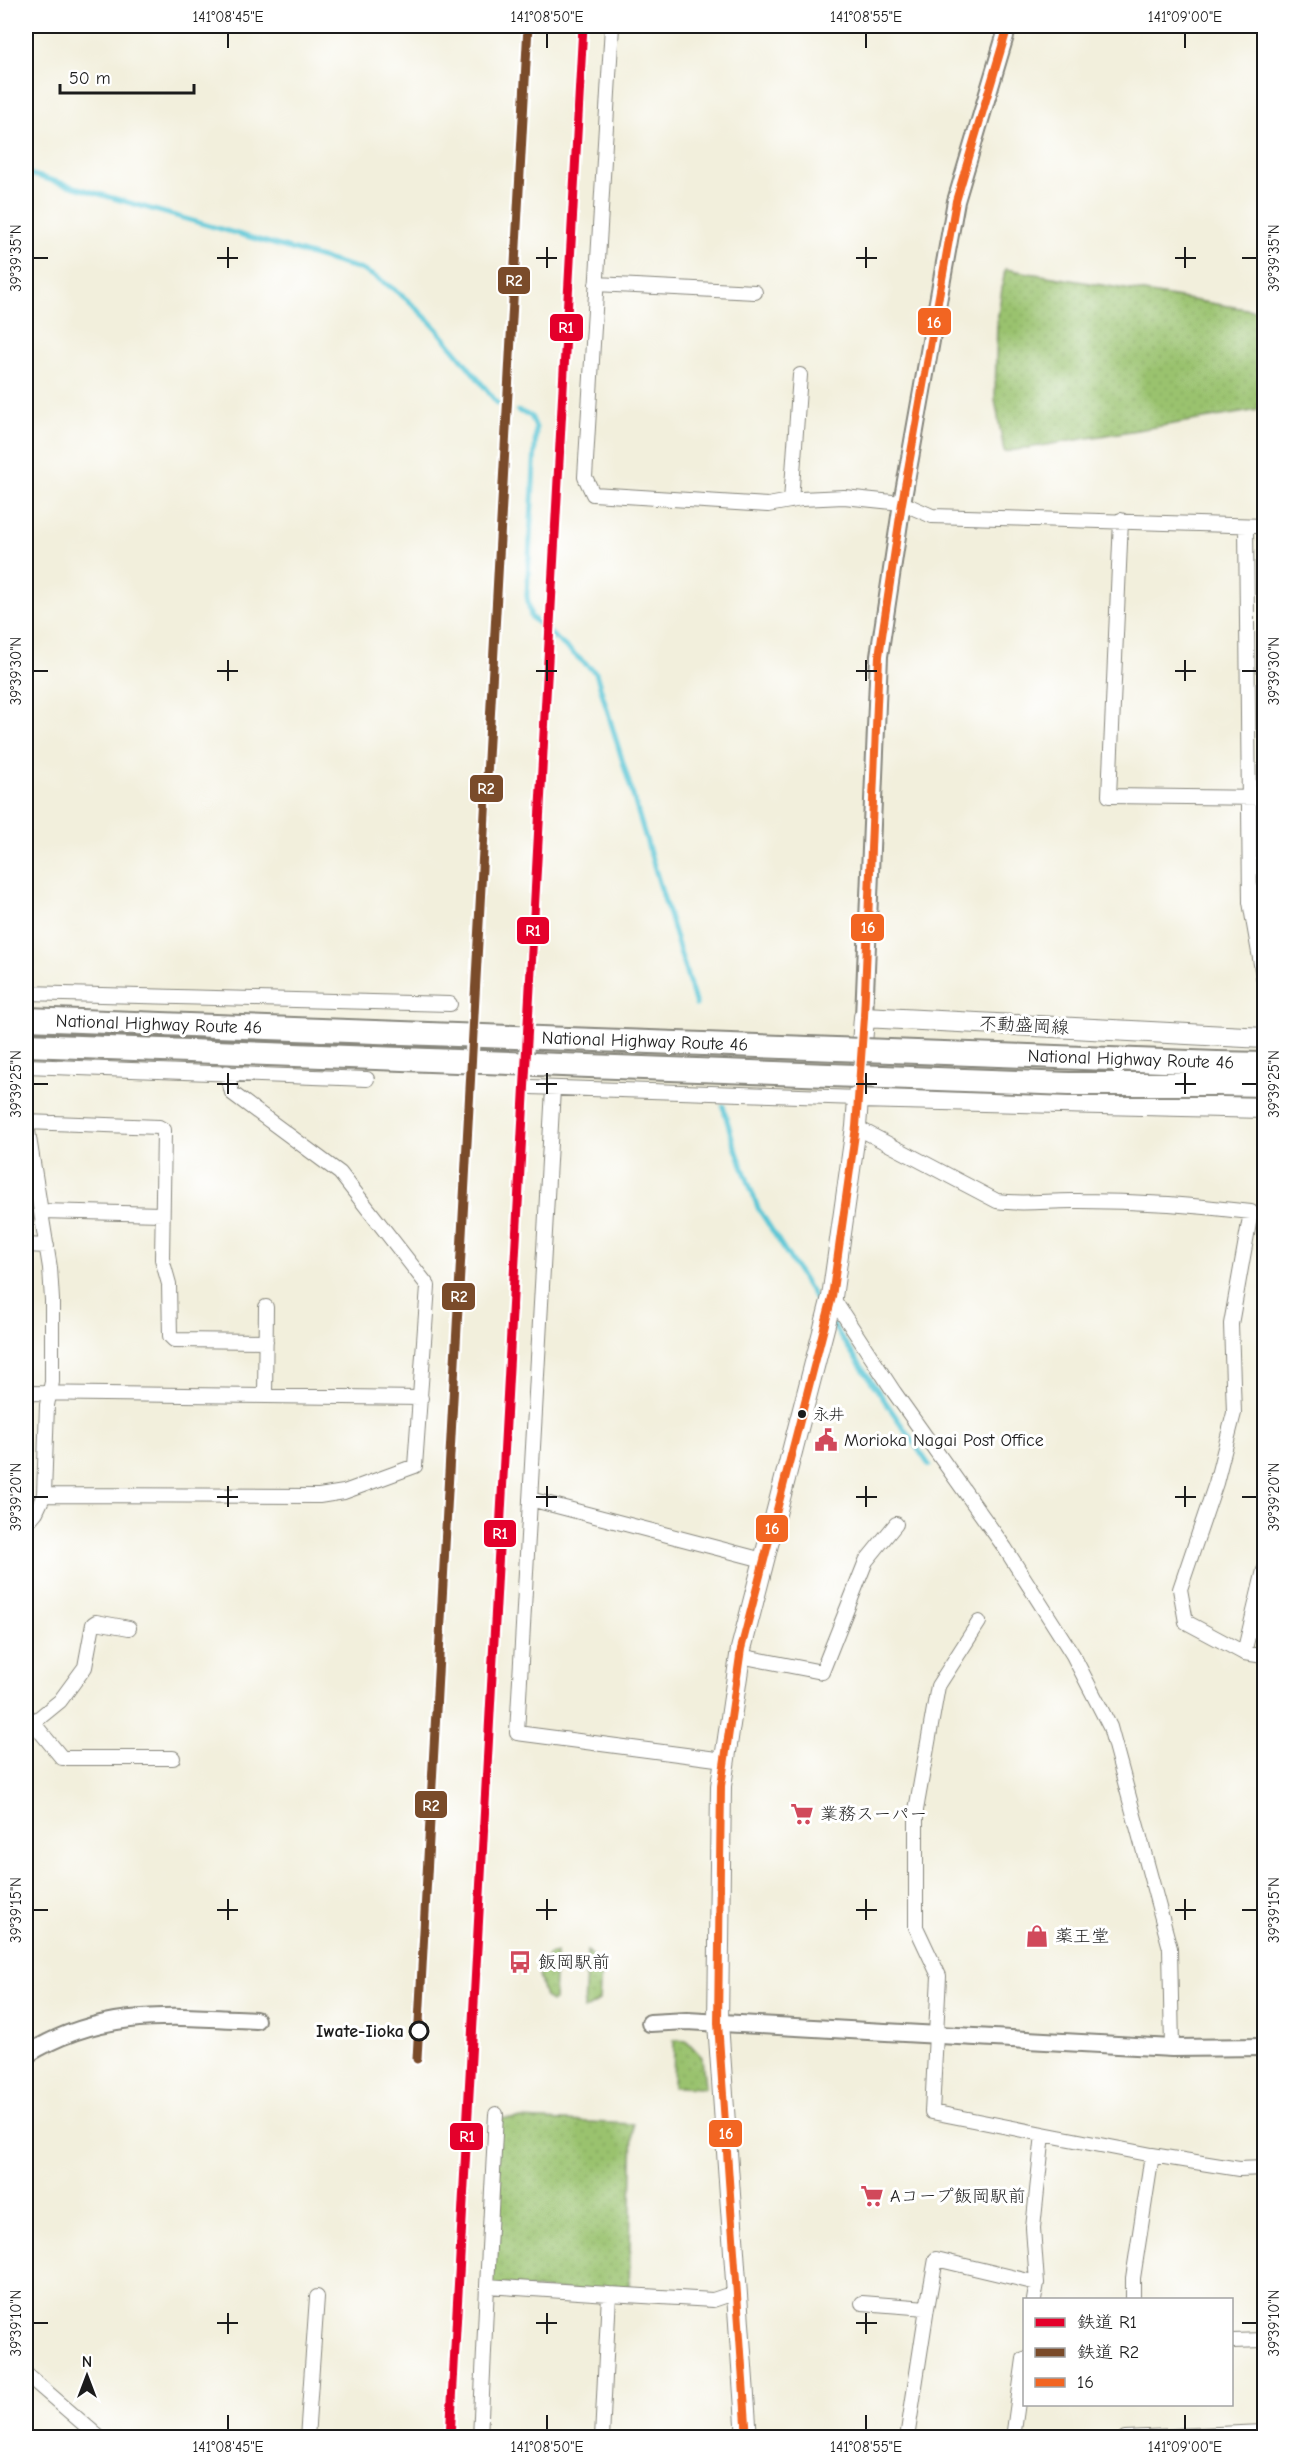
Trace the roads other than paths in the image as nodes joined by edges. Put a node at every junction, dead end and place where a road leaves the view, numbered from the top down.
1 (612, 26) edge
2 (1008, 26) edge
3 (596, 284) junction
4 (755, 292) dead end
5 (800, 375) dead end
6 (791, 501) junction
7 (902, 503) junction
8 (1121, 520) junction
9 (1246, 526) junction
10 (1264, 526) edge
11 (1248, 798) junction
12 (1264, 798) edge
13 (1264, 981) edge
14 (26, 993) edge
15 (450, 1004) dead end
16 (864, 1017) junction
17 (26, 1019) edge
18 (1264, 1038) edge
19 (26, 1045) edge
20 (1264, 1064) edge
21 (26, 1066) edge
22 (227, 1072) junction
23 (1218, 1074) junction
24 (367, 1079) dead end
25 (1264, 1085) edge
26 (530, 1087) dead end
27 (553, 1089) junction
28 (858, 1098) junction
29 (1264, 1108) edge
30 (26, 1121) edge
31 (856, 1127) junction
32 (41, 1211) junction
33 (162, 1214) junction
34 (26, 1245) edge
35 (47, 1246) junction
36 (831, 1300) junction
37 (266, 1307) dead end
38 (266, 1341) junction
39 (26, 1393) edge
40 (50, 1393) junction
41 (265, 1396) junction
42 (422, 1398) junction
43 (44, 1495) junction
44 (530, 1499) junction
45 (26, 1524) edge
46 (896, 1524) dead end
47 (763, 1560) junction
48 (1264, 1570) edge
49 (979, 1622) dead end
50 (129, 1628) dead end
51 (1244, 1653) junction
52 (740, 1656) junction
53 (1264, 1656) edge
54 (29, 1719) edge
55 (173, 1758) dead end
56 (724, 1760) junction
57 (256, 2020) dead end
58 (650, 2024) dead end
59 (718, 2024) junction
60 (936, 2034) junction
61 (1264, 2047) edge
62 (1172, 2048) junction
63 (26, 2055) edge
64 (496, 2114) dead end
65 (1043, 2134) junction
66 (1152, 2155) junction
67 (1264, 2168) edge
68 (1037, 2283) junction
69 (487, 2286) junction
70 (609, 2294) junction
71 (737, 2296) junction
72 (317, 2297) dead end
73 (1034, 2298) edge
74 (1133, 2298) edge
75 (862, 2303) dead end
76 (927, 2308) junction
77 (1264, 2340) edge
78 (1233, 2341) edge
79 (1023, 2366) edge
80 (26, 2374) edge
81 (1264, 2432) edge
82 (100, 2438) edge
83 (307, 2438) edge
84 (480, 2438) edge
85 (602, 2438) edge
86 (747, 2438) edge
87 (907, 2438) edge
88 (1013, 2438) edge
89 (1125, 2438) edge

1 - 3 street
2 - 7 street
3 - 4 street
3 - 6 street
5 - 6 street
6 - 7 street
7 - 8 street
7 - 16 street
8 - 9 street
8 - 11 street
9 - 10 street
9 - 11 street
11 - 12 street
11 - 13 street
14 - 15 street
16 - 18 main road, 不動盛岡線
16 - 28 main road
17 - 23 highway, National Highway Route 46, bridge
19 - 23 highway, National Highway Route 46, bridge
20 - 23 highway, National Highway Route 46
21 - 22 street
22 - 24 street
22 - 42 street
23 - 25 highway, National Highway Route 46
26 - 27 street
27 - 28 street
27 - 44 street
28 - 29 main road
28 - 31 main road
30 - 32 street
30 - 33 street
31 - 36 main road
31 - 51 street
32 - 33 street
32 - 35 street
33 - 38 street
34 - 35 street
35 - 40 street
36 - 47 main road
36 - 62 street
37 - 38 street
38 - 41 street
39 - 40 street
40 - 41 street
40 - 43 street
41 - 42 street
42 - 43 street
43 - 45 street
44 - 47 street
44 - 56 street
46 - 52 street
47 - 52 main road
48 - 51 street
49 - 60 street
50 - 54 street
51 - 53 street
52 - 56 main road
54 - 55 street
56 - 59 main road
57 - 63 street
58 - 59 street
59 - 60 street
59 - 71 main road
60 - 62 street
60 - 65 street
61 - 62 street
64 - 69 street
65 - 66 street
65 - 68 street
66 - 67 street
66 - 74 street
68 - 73 street
68 - 76 street
69 - 70 street
69 - 84 street
70 - 71 street
70 - 85 street
71 - 86 main road
72 - 83 street
75 - 76 street
76 - 87 street
77 - 78 street
79 - 88 street
80 - 82 street
81 - 89 street

